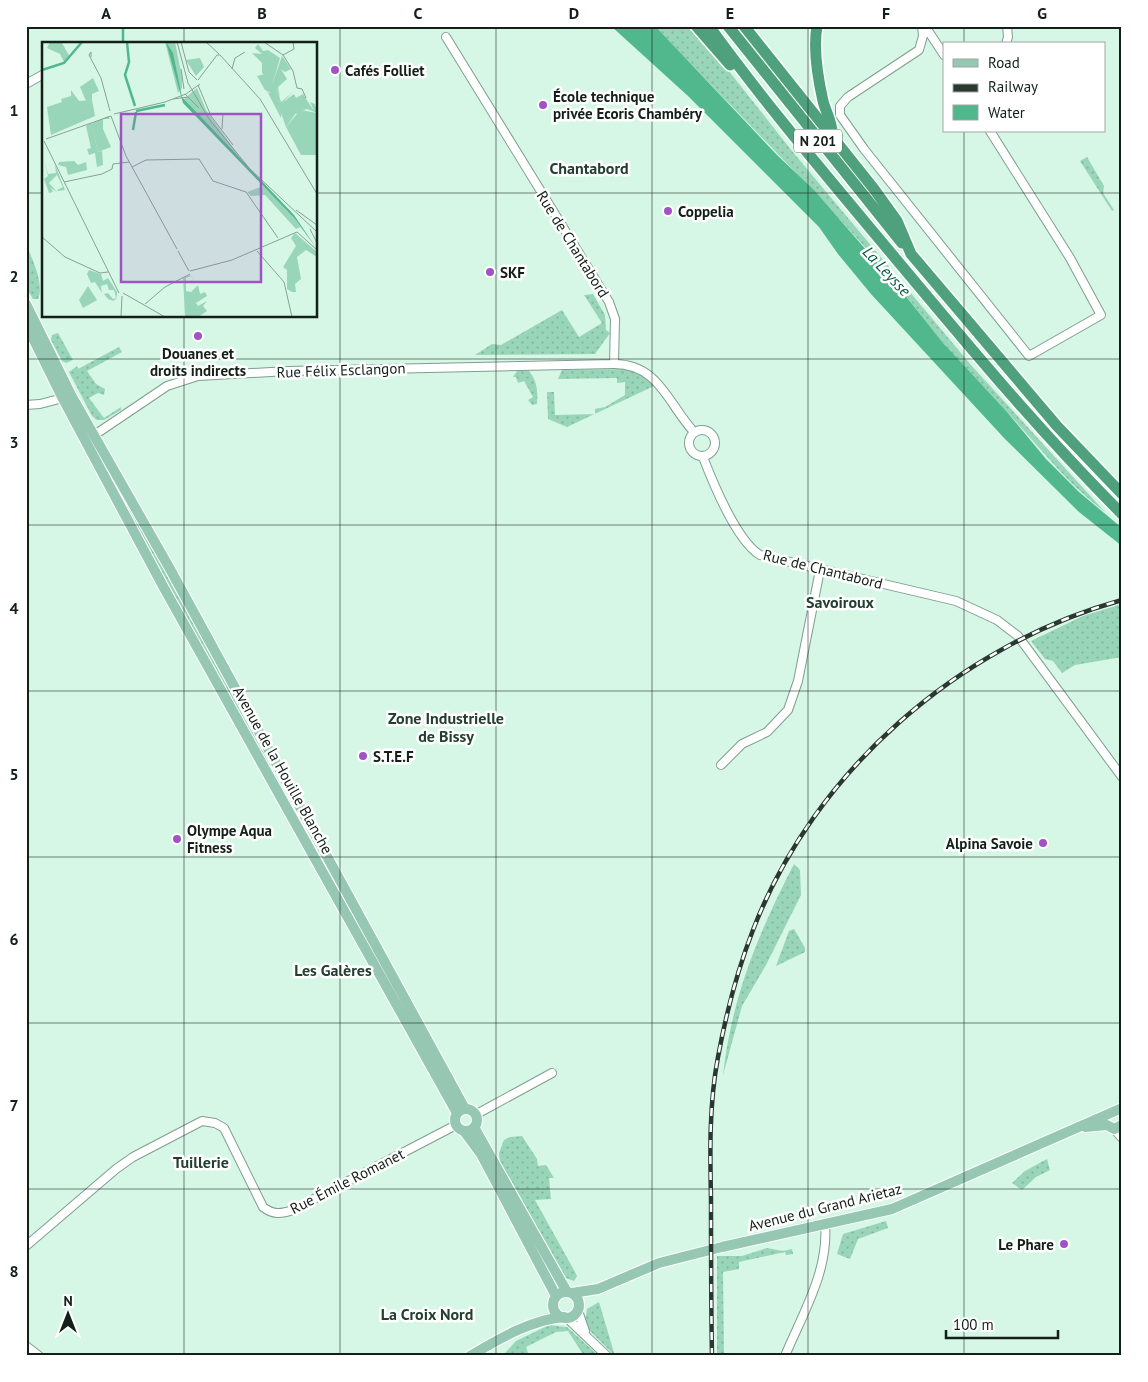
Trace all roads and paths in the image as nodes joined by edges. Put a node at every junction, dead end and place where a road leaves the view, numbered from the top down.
1 (696, 26) edge
2 (709, 26) edge
3 (728, 26) edge
4 (744, 26) edge
5 (817, 26) edge
6 (923, 26) edge
7 (1007, 26) edge
8 (446, 37) dead end
9 (1007, 42) edge
10 (943, 54) edge
11 (42, 75) edge
12 (26, 84) edge
13 (777, 114) junction
14 (991, 132) edge
15 (832, 135) junction
16 (911, 254) junction
17 (26, 304) edge
18 (26, 324) edge
19 (614, 364) junction
20 (67, 397) junction
21 (26, 404) edge
22 (694, 432) junction
23 (90, 438) junction
24 (703, 457) junction
25 (1122, 494) edge
26 (1122, 514) edge
27 (820, 570) junction
28 (721, 765) dead end
29 (1122, 777) edge
30 (552, 1073) dead end
31 (1120, 1110) edge
32 (461, 1111) junction
33 (475, 1115) junction
34 (1112, 1124) edge
35 (465, 1128) junction
36 (1122, 1138) edge
37 (825, 1226) junction
38 (26, 1246) edge
39 (598, 1289) junction
40 (570, 1292) junction
41 (555, 1300) junction
42 (578, 1310) junction
43 (565, 1318) junction
44 (533, 1324) junction
45 (587, 1335) junction
46 (26, 1346) edge
47 (39, 1356) edge
48 (470, 1356) edge
49 (607, 1356) edge
50 (786, 1356) edge

1 - 13 highway
2 - 13 highway, N 201
3 - 16 highway, N 201
4 - 15 highway
5 - 15 highway
6 - 10 street
6 - 14 street
7 - 9 street
8 - 19 street, Rue de Chantabord
11 - 12 street
13 - 26 highway, N 201
15 - 16 highway
16 - 25 highway, N 201
17 - 20 main road
18 - 20 main road
19 - 22 street
19 - 23 street, Rue Félix Esclangon
20 - 21 street
20 - 23 main road, Avenue de la Houille Blanche
22 - 24 street
22 - 24 street
23 - 32 main road, Avenue de la Houille Blanche
24 - 27 street, Rue de Chantabord
27 - 28 street
27 - 29 street, Rue de Chantabord
30 - 33 street
31 - 34 main road, Avenue du Grand Arietaz
32 - 33 main road
32 - 35 main road
33 - 35 main road
34 - 36 street
34 - 37 main road, Avenue du Grand Arietaz
35 - 38 street, Rue Émile Romanet
35 - 40 main road
35 - 41 main road
37 - 39 main road, Avenue du Grand Arietaz
37 - 50 street
39 - 40 main road, Avenue du Grand Arietaz
39 - 42 main road, Avenue du Grand Arietaz
40 - 41 main road
40 - 42 main road
41 - 43 main road
41 - 44 main road
42 - 43 main road
42 - 45 street
43 - 44 main road
43 - 45 street
44 - 48 main road
45 - 49 street
46 - 47 street

